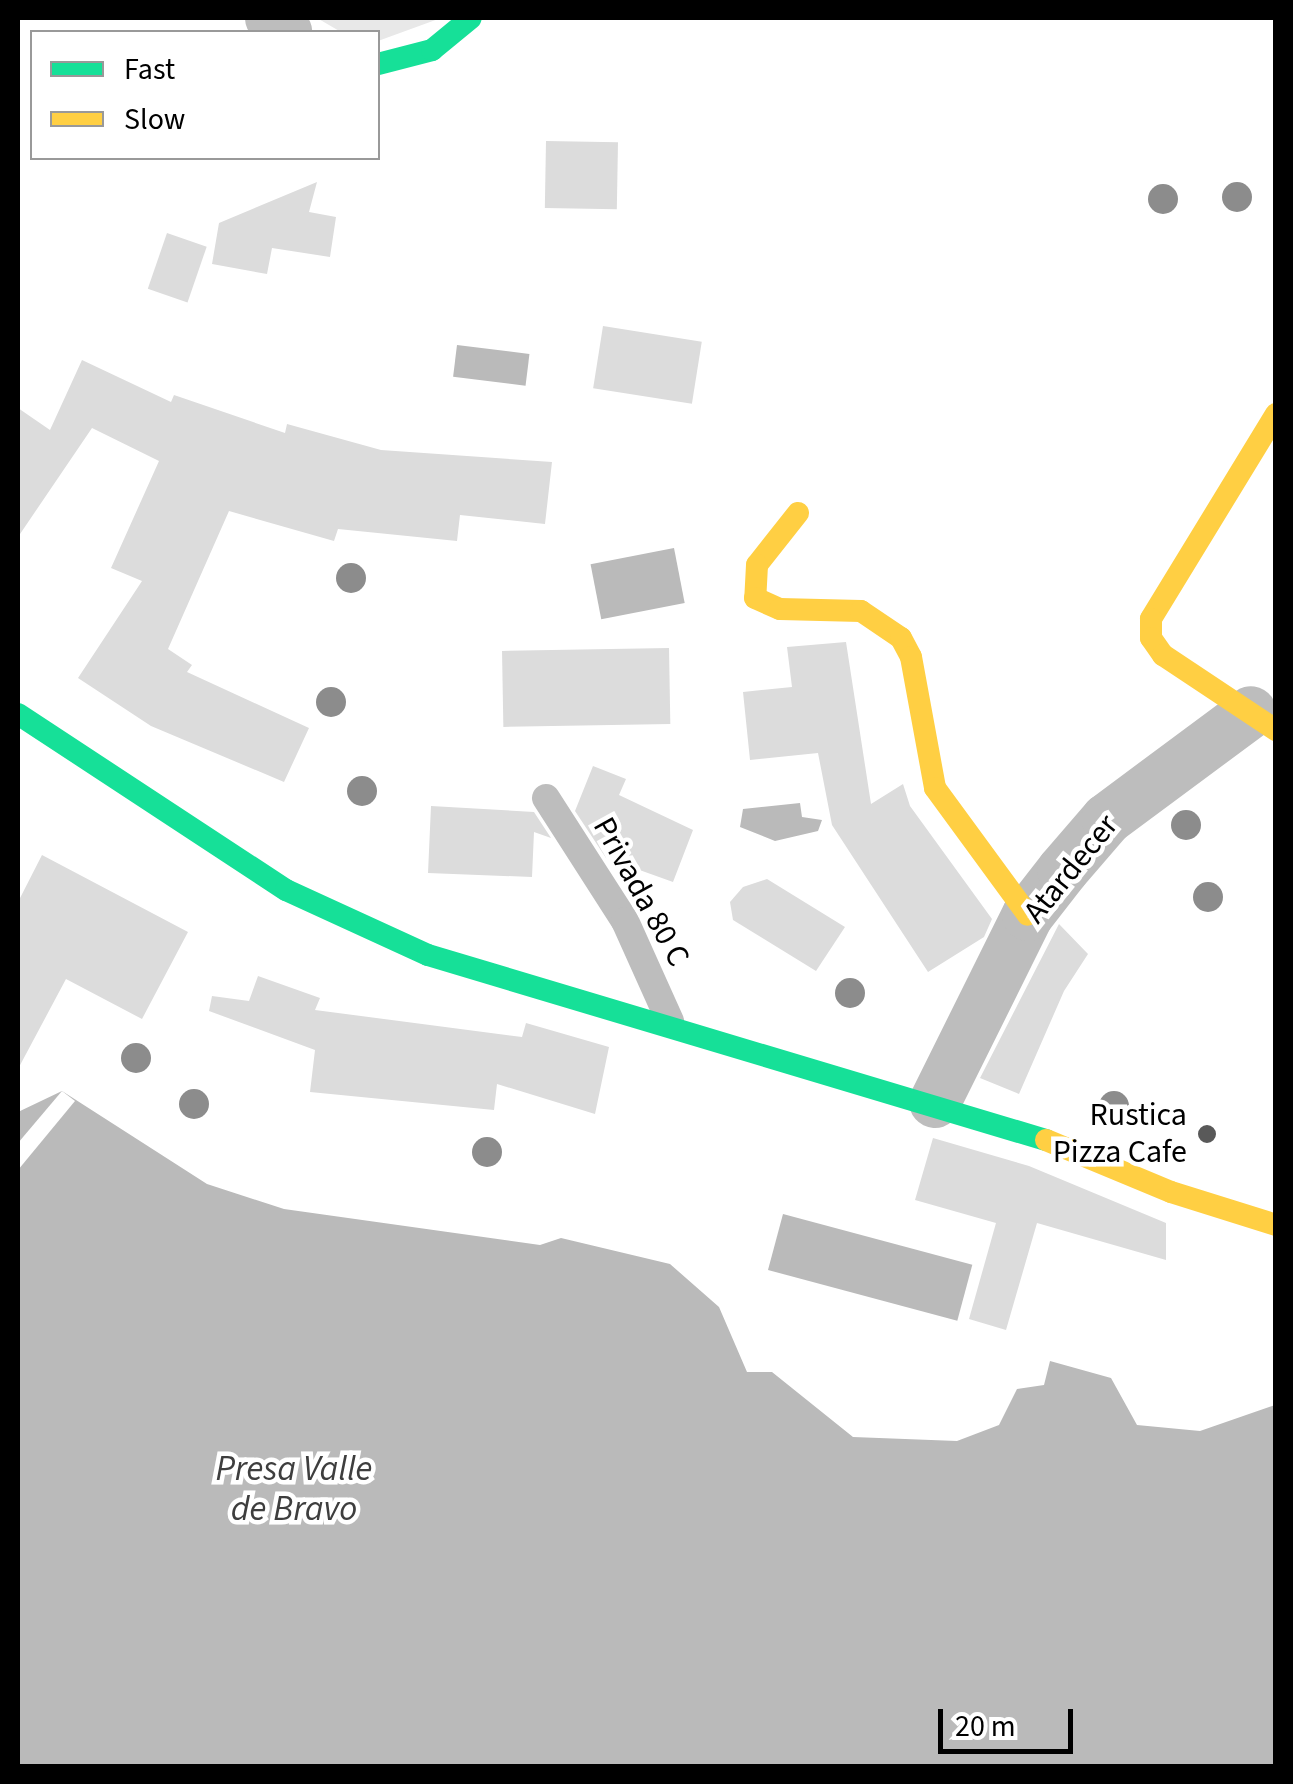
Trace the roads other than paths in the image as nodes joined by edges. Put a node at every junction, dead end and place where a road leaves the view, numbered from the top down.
1 (471, 18) edge
2 (380, 63) edge
3 (1276, 414) edge
4 (798, 513) dead end
5 (18, 714) edge
6 (1263, 721) edge
7 (546, 798) dead end
8 (1028, 915) junction
9 (670, 1022) junction
10 (936, 1102) junction
11 (1276, 1224) edge

1 - 2 main road
3 - 6 main road
4 - 8 main road
5 - 9 main road
6 - 8 street, Atardecer
7 - 9 lane, Privada 80 C
8 - 10 street, Atardecer
9 - 10 main road
10 - 11 main road

